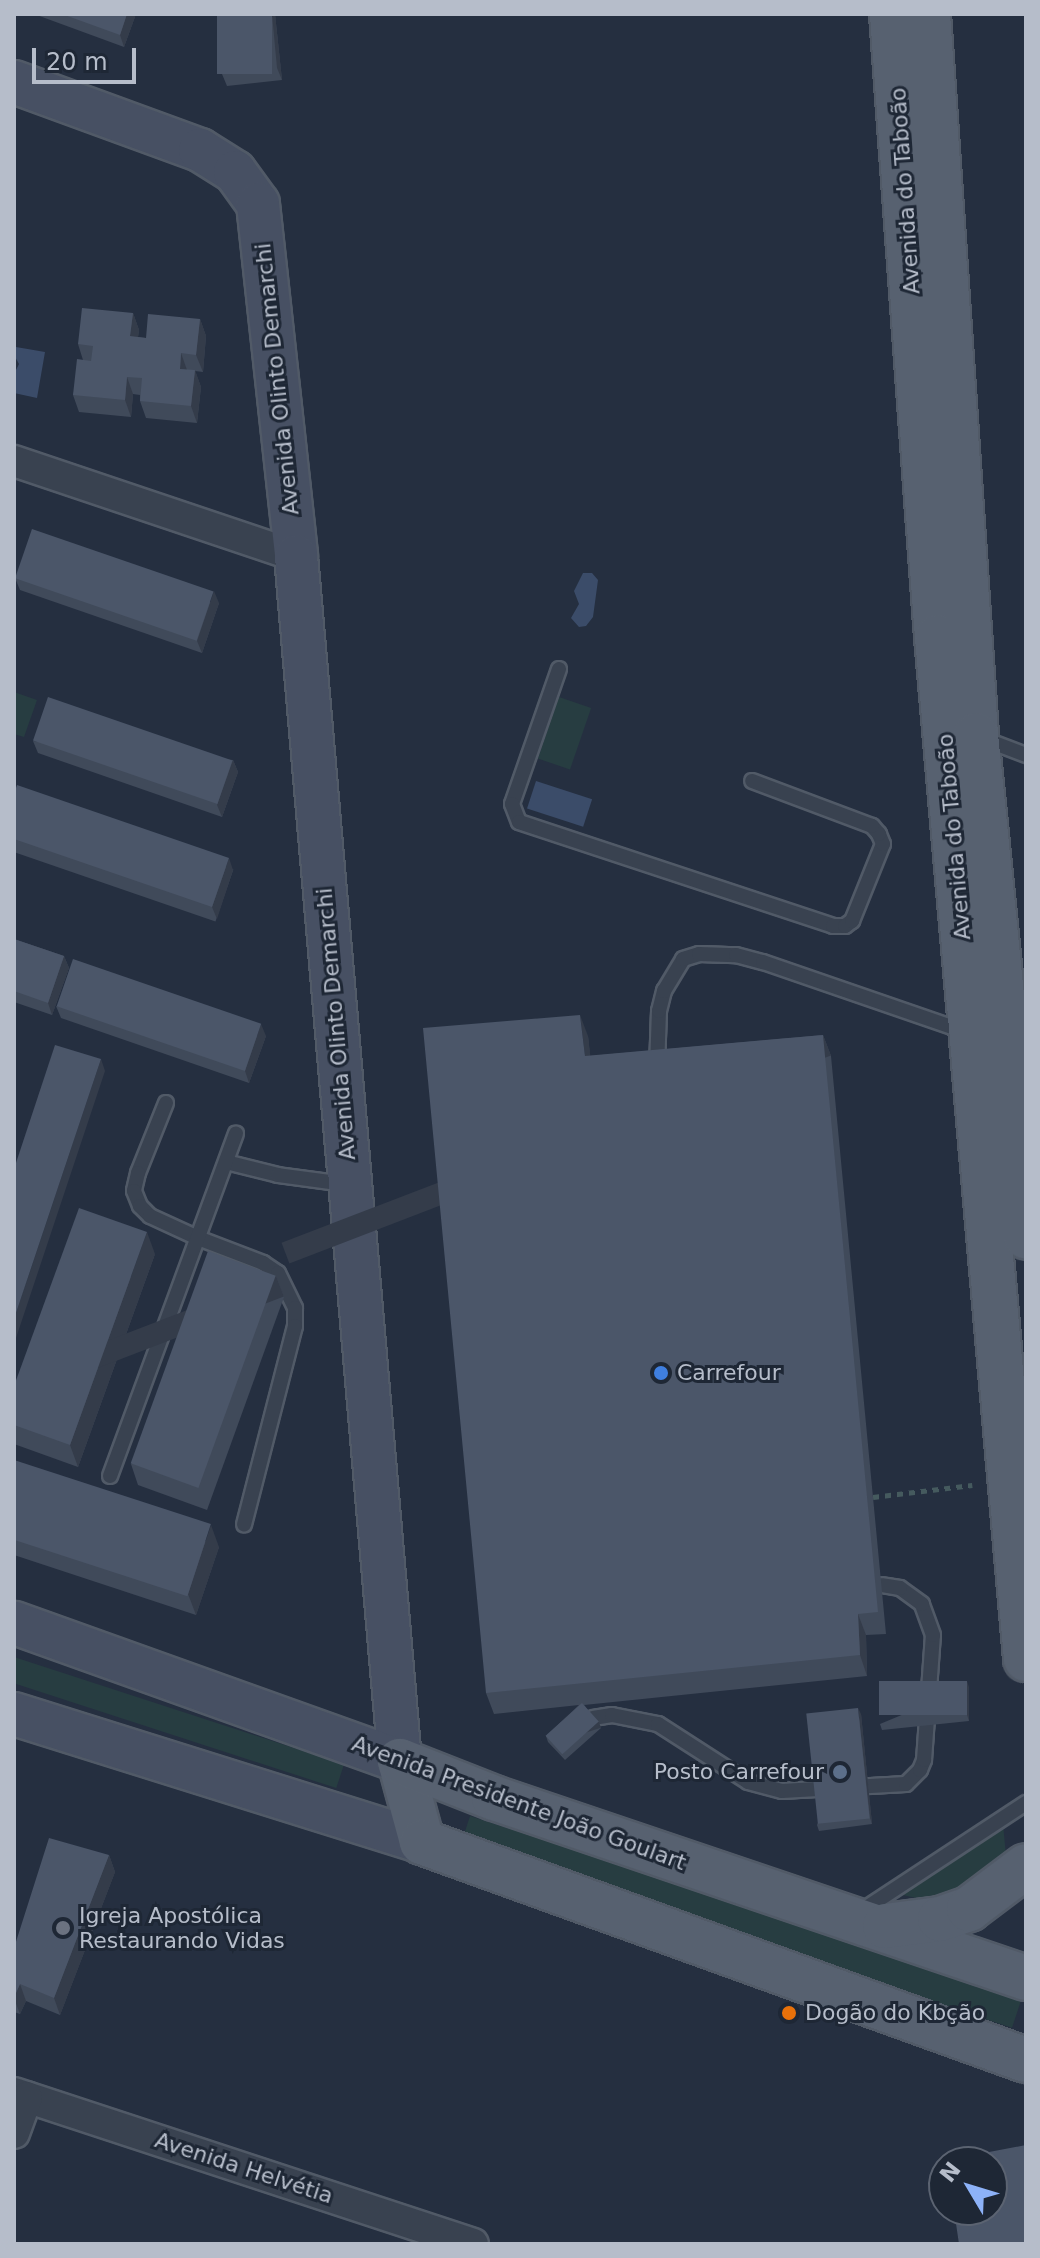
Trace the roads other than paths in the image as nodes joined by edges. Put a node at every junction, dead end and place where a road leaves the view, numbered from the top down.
1 (892, 14) edge
2 (928, 14) edge
3 (14, 82) edge
4 (14, 461) edge
5 (296, 556) junction
6 (559, 669) dead end
7 (976, 735) junction
8 (1026, 755) edge
9 (752, 781) dead end
10 (988, 1035) junction
11 (657, 1072) edge
12 (166, 1103) dead end
13 (236, 1133) dead end
14 (226, 1162) junction
15 (349, 1185) junction
16 (1026, 1237) edge
17 (198, 1238) junction
18 (110, 1476) dead end
19 (244, 1525) dead end
20 (882, 1585) dead end
21 (14, 1623) edge
22 (1026, 1659) edge
23 (14, 1714) edge
24 (593, 1718) edge
25 (400, 1761) junction
26 (1026, 1803) edge
27 (422, 1842) junction
28 (1026, 1866) edge
29 (860, 1922) junction
30 (1026, 1978) edge
31 (1026, 2060) edge
32 (20, 2095) edge
33 (14, 2133) edge
34 (473, 2244) edge

1 - 10 main road, Avenida do Taboão
2 - 7 main road, Avenida do Taboão
3 - 5 street, Avenida Olinto Demarchi
4 - 5 street
5 - 15 street, Avenida Olinto Demarchi
6 - 9 lane
7 - 8 lane
7 - 10 main road, Avenida do Taboão
10 - 11 lane
10 - 16 main road, Avenida do Taboão
10 - 22 main road, Avenida do Taboão
12 - 17 lane
13 - 14 lane
14 - 15 lane
14 - 17 lane
15 - 25 street, Avenida Olinto Demarchi
17 - 18 lane
17 - 19 lane
20 - 24 lane
21 - 25 street, Avenida Presidente João Goulart
23 - 27 street
25 - 27 main road, Avenida Olinto Demarchi
25 - 29 main road, Avenida Presidente João Goulart
26 - 29 lane
27 - 31 main road
28 - 29 main road
29 - 30 main road, Avenida Presidente João Goulart
32 - 33 street
32 - 34 street, Avenida Helvétia

